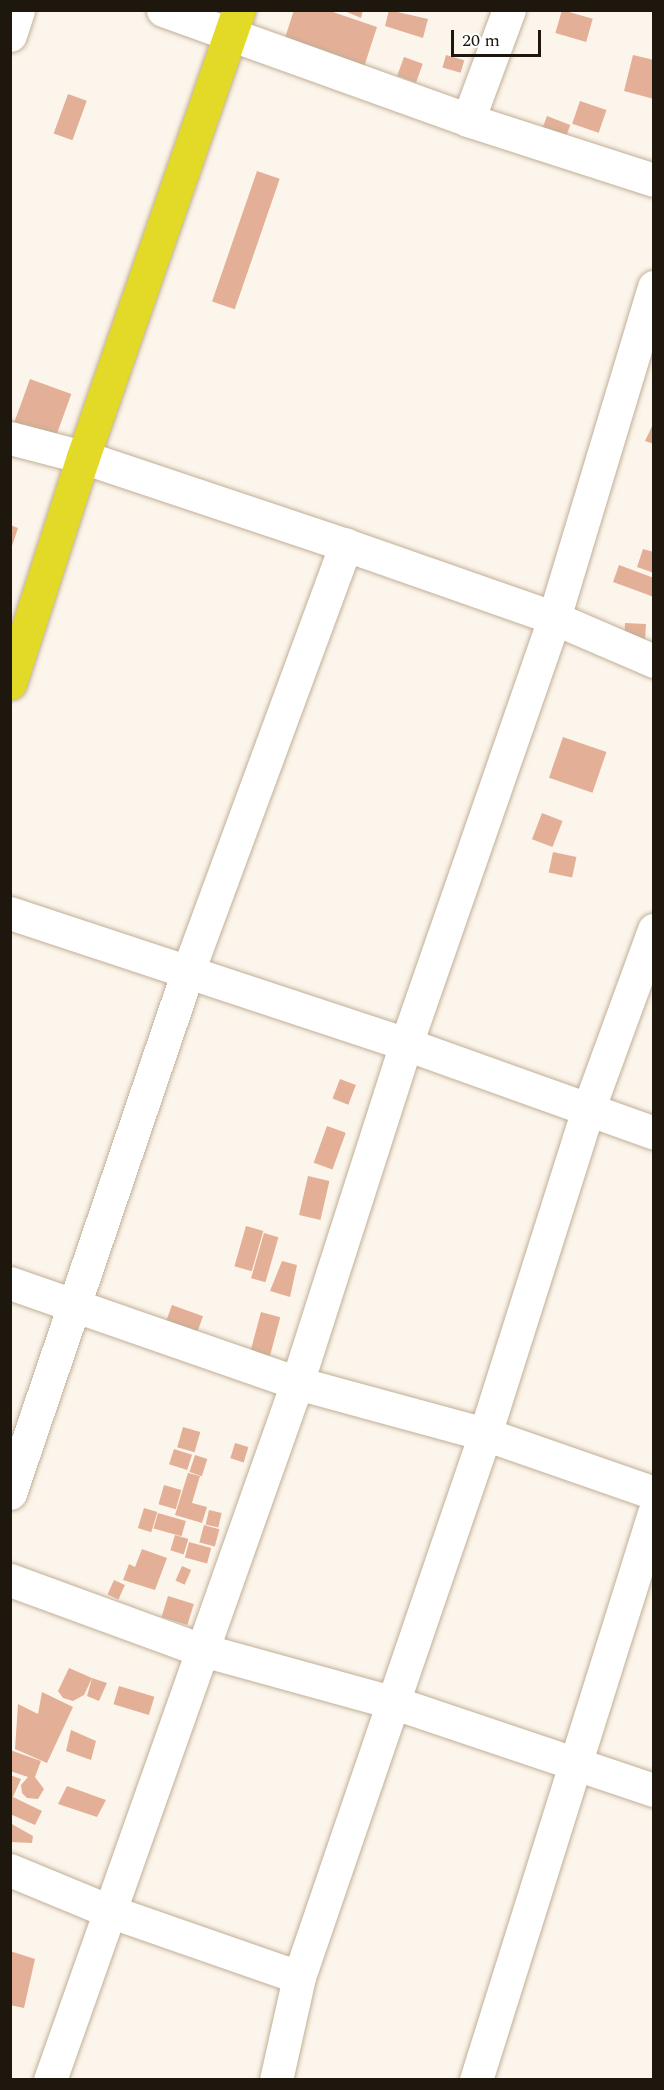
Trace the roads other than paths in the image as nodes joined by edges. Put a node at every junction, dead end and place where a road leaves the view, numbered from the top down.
1 (18, 10) edge
2 (164, 10) edge
3 (509, 10) edge
4 (235, 23) edge
5 (10, 36) edge
6 (468, 120) junction
7 (654, 180) edge
8 (654, 287) edge
9 (10, 438) edge
10 (83, 457) junction
11 (346, 546) junction
12 (554, 618) junction
13 (654, 661) edge
14 (10, 683) edge
15 (10, 914) edge
16 (654, 930) edge
17 (187, 974) junction
18 (406, 1044) junction
19 (588, 1110) junction
20 (654, 1133) edge
21 (10, 1282) edge
22 (74, 1305) junction
23 (297, 1383) junction
24 (485, 1434) junction
25 (10, 1492) edge
26 (654, 1493) edge
27 (654, 1514) edge
28 (10, 1580) edge
29 (199, 1649) junction
30 (394, 1703) junction
31 (574, 1765) junction
32 (654, 1790) edge
33 (10, 1870) edge
34 (109, 1911) junction
35 (299, 1977) junction
36 (50, 2079) edge
37 (276, 2079) edge
38 (476, 2079) edge

1 - 5 street
2 - 4 street
3 - 6 street
4 - 6 street
4 - 10 highway
6 - 7 street
8 - 12 street
9 - 10 street
10 - 11 street
10 - 14 highway
11 - 12 street
11 - 17 street
12 - 13 street
12 - 18 street
15 - 17 street
16 - 19 street
17 - 18 street
17 - 22 street
18 - 19 street
18 - 23 street
19 - 20 street
19 - 24 street
21 - 22 street
22 - 23 street
22 - 25 street
23 - 24 street
23 - 29 street
24 - 26 street
24 - 30 street
27 - 31 street
28 - 29 street
29 - 30 street
29 - 34 street
30 - 31 street
30 - 35 street
31 - 32 street
31 - 38 street
33 - 34 street
34 - 35 street
34 - 36 street
35 - 37 street

